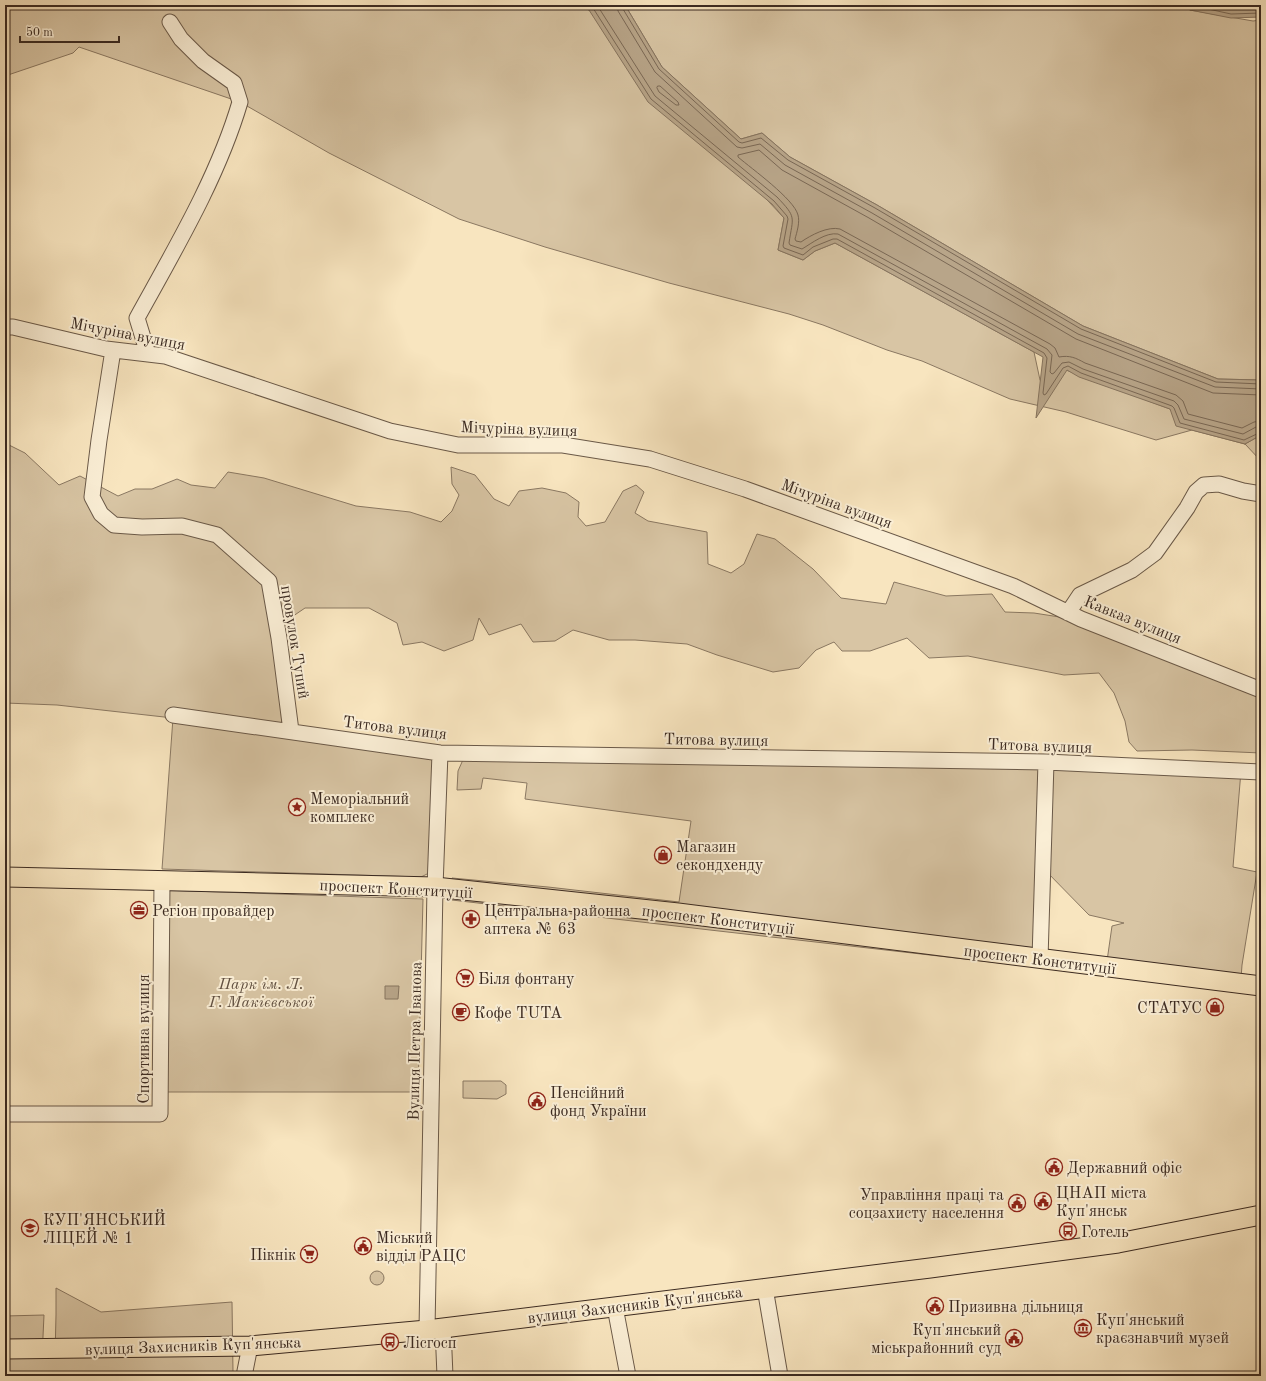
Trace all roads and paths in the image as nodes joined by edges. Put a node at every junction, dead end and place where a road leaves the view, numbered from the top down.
1 (170, 22) dead end
2 (5, 327) edge
3 (113, 350) junction
4 (148, 354) junction
5 (1261, 494) edge
6 (1068, 612) junction
7 (1261, 690) edge
8 (173, 715) dead end
9 (291, 731) junction
10 (440, 753) junction
11 (1046, 762) junction
12 (1261, 772) edge
13 (5, 877) edge
14 (162, 881) junction
15 (435, 887) junction
16 (1040, 959) junction
17 (1261, 986) edge
18 (5, 1114) edge
19 (1261, 1215) edge
20 (765, 1288) junction
21 (615, 1307) junction
22 (435, 1329) junction
23 (250, 1346) junction
24 (5, 1349) edge
25 (244, 1376) edge
26 (445, 1376) edge
27 (628, 1376) edge
28 (780, 1376) edge

1 - 4 street
2 - 3 street, Мічуріна вулиця
3 - 4 street, Мічуріна вулиця
3 - 9 street, провулок Тупий
4 - 6 street, Мічуріна вулиця
5 - 6 street, Кавказ вулиця
6 - 7 street, Кавказ вулиця
8 - 9 street, Титова вулиця
9 - 10 street, Титова вулиця
10 - 11 street, Титова вулиця
10 - 15 street, Вулиця Петра Іванова
11 - 12 street, Титова вулиця
11 - 16 street
13 - 14 main road, проспект Конституції
14 - 15 main road, проспект Конституції
14 - 18 street, Спортивна вулиця
15 - 16 main road, проспект Конституції
15 - 22 street, Вулиця Петра Іванова
16 - 17 main road, проспект Конституції
19 - 20 main road, вулиця Захисників Куп'янська
20 - 21 main road, вулиця Захисників Куп'янська
20 - 28 street
21 - 22 main road, вулиця Захисників Куп'янська
21 - 27 street
22 - 23 main road, вулиця Захисників Куп'янська
22 - 26 street, Вулиця Петра Іванова
23 - 24 main road, вулиця Захисників Куп'янська
23 - 25 street

